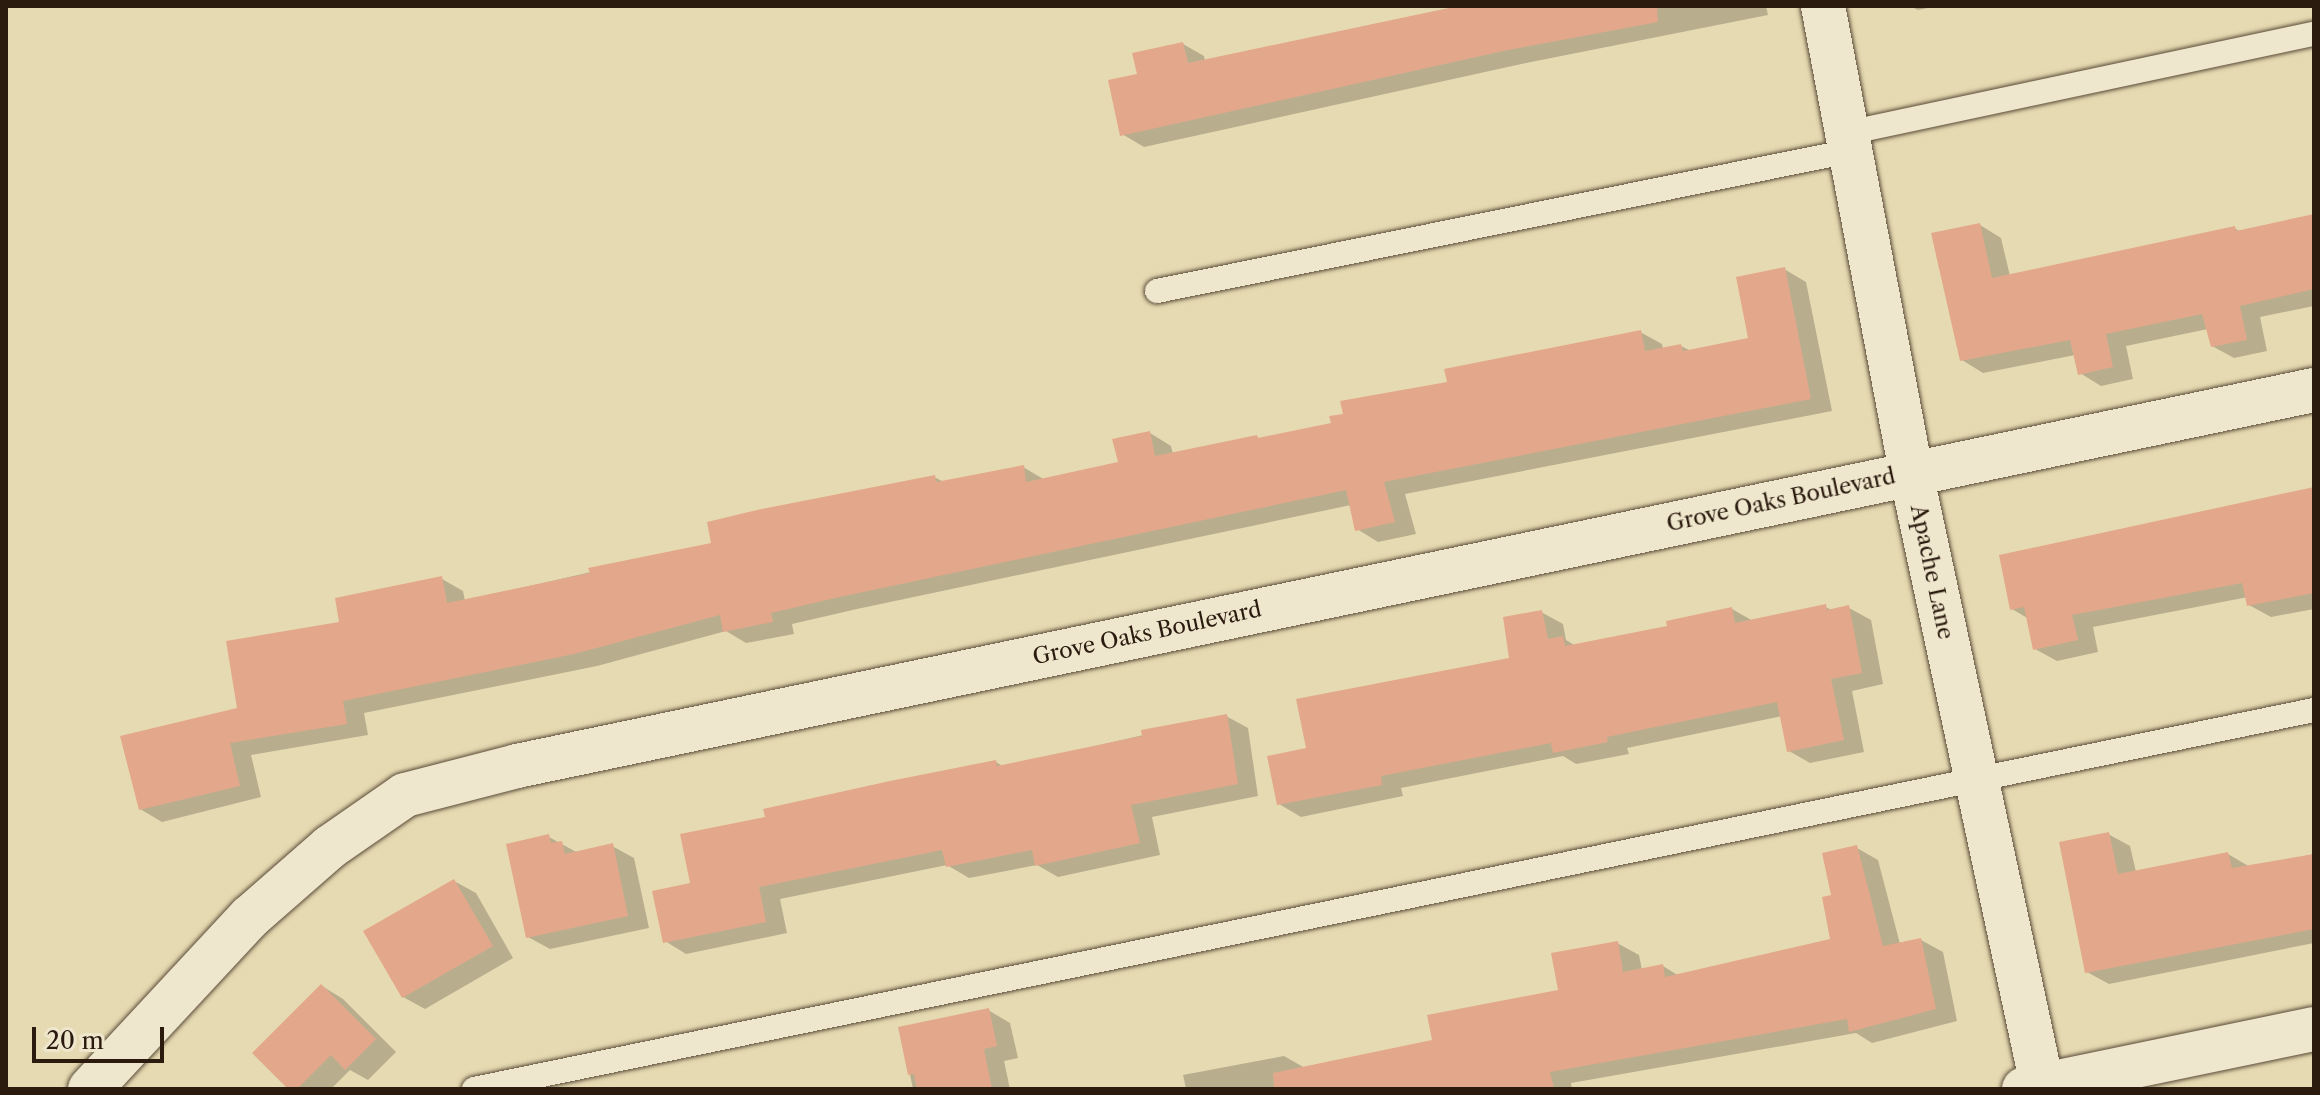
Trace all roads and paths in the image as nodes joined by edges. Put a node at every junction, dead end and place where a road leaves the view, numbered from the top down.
1 (1823, 6) edge
2 (2314, 34) edge
3 (1849, 142) junction
4 (1157, 291) dead end
5 (2314, 390) edge
6 (1911, 473) junction
7 (2314, 710) edge
8 (1976, 780) junction
9 (2314, 1029) edge
10 (2036, 1088) edge
11 (90, 1089) edge
12 (474, 1089) edge

1 - 3 street, Apache Lane
2 - 3 lane
3 - 4 lane
3 - 6 street, Apache Lane
5 - 6 street, Grove Oaks Boulevard
6 - 8 street, Apache Lane
6 - 11 street, Grove Oaks Boulevard
7 - 8 lane
8 - 10 street, Apache Lane
8 - 12 lane
9 - 10 street

